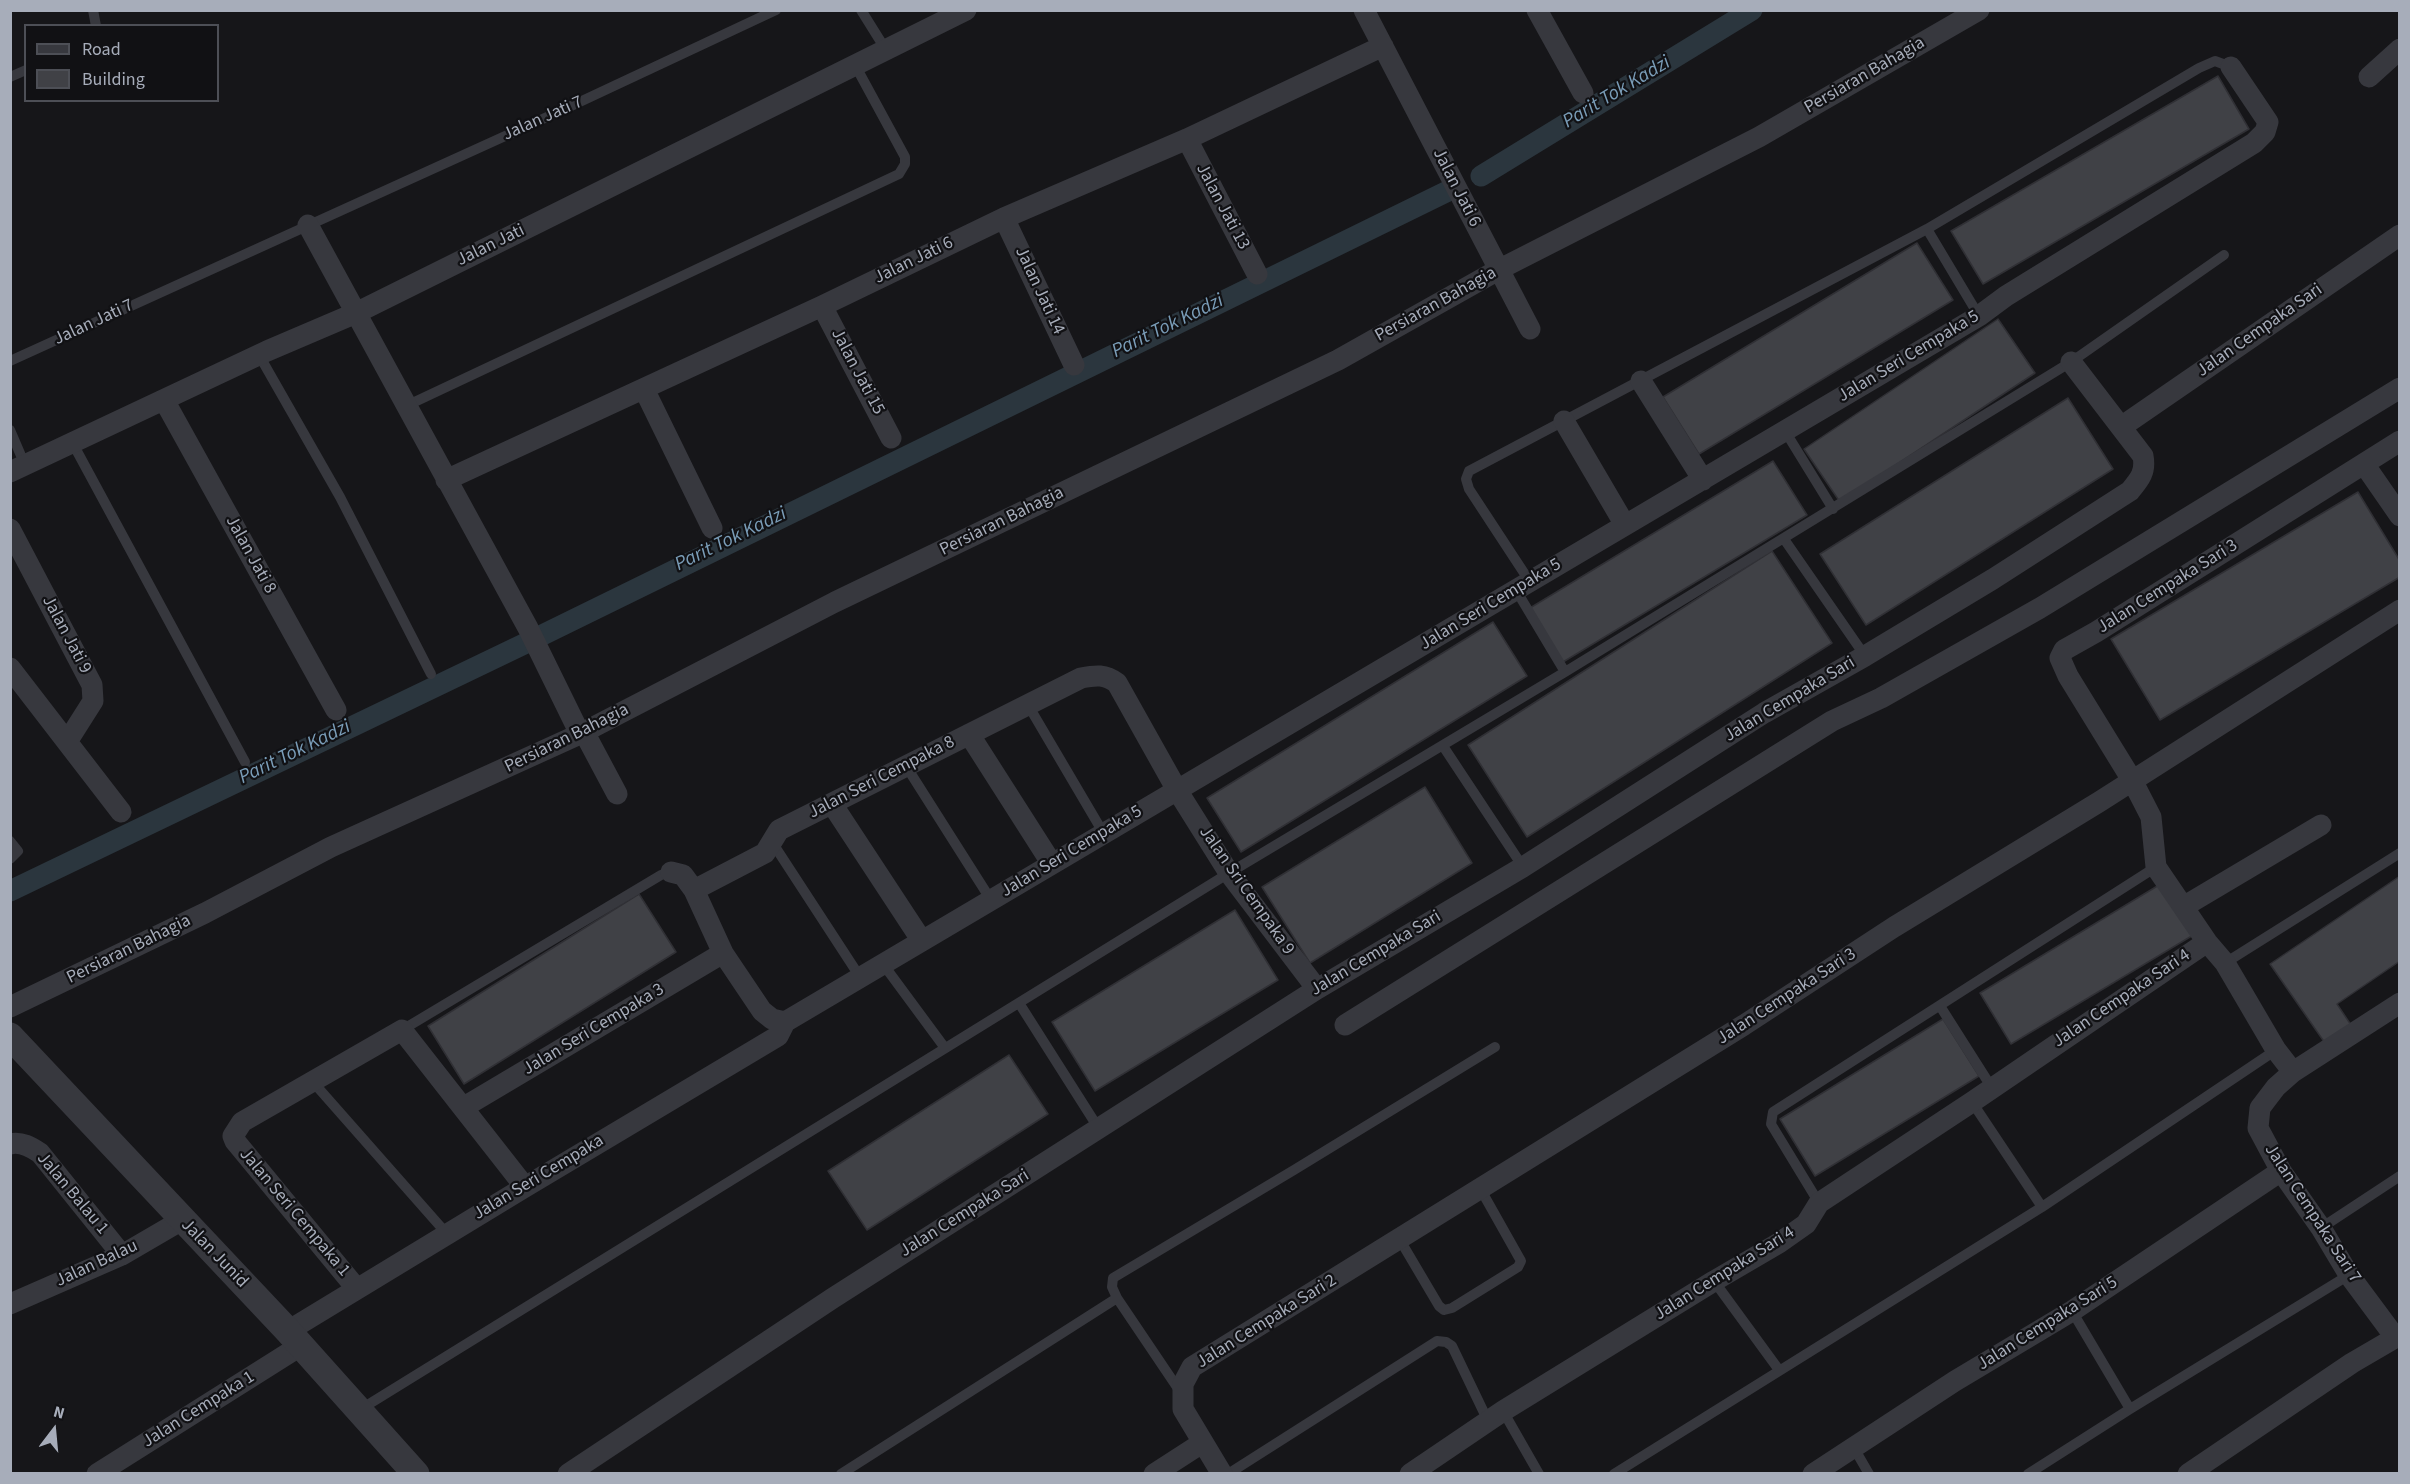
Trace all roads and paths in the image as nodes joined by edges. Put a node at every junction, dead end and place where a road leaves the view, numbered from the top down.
1 (776, 10) edge
2 (861, 10) edge
3 (1364, 10) edge
4 (1979, 10) edge
5 (1537, 11) edge
6 (960, 12) edge
7 (1383, 46) junction
8 (2400, 49) edge
9 (886, 50) junction
10 (855, 65) junction
11 (2231, 67) joint
12 (24, 71) edge
13 (10, 77) edge
14 (2369, 77) dead end
15 (1583, 93) dead end
16 (1187, 140) junction
17 (1004, 218) junction
18 (308, 225) junction
19 (1927, 229) junction
20 (2400, 235) edge
21 (2224, 255) dead end
22 (1498, 270) junction
23 (1257, 274) dead end
24 (822, 306) junction
25 (356, 314) junction
26 (1979, 316) junction
27 (1530, 329) dead end
28 (259, 355) junction
29 (10, 361) edge
30 (2071, 362) junction
31 (1074, 365) dead end
32 (1641, 381) junction
33 (2400, 388) edge
34 (644, 389) junction
35 (164, 400) junction
36 (406, 406) junction
37 (1564, 422) junction
38 (2121, 427) junction
39 (10, 430) edge
40 (1785, 431) junction
41 (891, 438) dead end
42 (2400, 441) edge
43 (72, 442) junction
44 (2364, 464) junction
45 (18, 468) edge
46 (446, 480) junction
47 (1703, 480) junction
48 (1833, 508) junction
49 (2400, 516) edge
50 (1625, 525) junction
51 (712, 528) dead end
52 (10, 529) edge
53 (1784, 539) junction
54 (1523, 586) junction
55 (2400, 610) edge
56 (1865, 656) junction
57 (10, 668) edge
58 (1565, 672) junction
59 (431, 674) dead end
60 (1081, 678) joint
61 (1028, 705) junction
62 (336, 710) dead end
63 (582, 733) junction
64 (969, 734) junction
65 (67, 742) junction
66 (1443, 746) junction
67 (245, 762) dead end
68 (906, 766) junction
69 (2132, 780) junction
70 (1177, 790) junction
71 (617, 794) dead end
72 (832, 804) junction
73 (121, 812) dead end
74 (2321, 825) dead end
75 (1104, 834) junction
76 (10, 841) edge
77 (771, 841) junction
78 (2400, 853) edge
79 (10, 859) edge
80 (1052, 864) junction
81 (1523, 867) junction
82 (2156, 867) junction
83 (671, 872) joint
84 (1229, 873) junction
85 (694, 890) junction
86 (991, 900) junction
87 (2183, 907) junction
88 (922, 941) junction
89 (2207, 942) junction
90 (723, 953) junction
91 (2225, 963) junction
92 (883, 964) junction
93 (860, 977) junction
94 (1317, 989) junction
95 (1019, 1004) junction
96 (2400, 1004) edge
97 (1941, 1006) junction
98 (10, 1007) edge
99 (786, 1022) junction
100 (1345, 1025) dead end
101 (402, 1030) junction
102 (10, 1036) edge
103 (1495, 1047) dead end
104 (945, 1048) junction
105 (2276, 1050) junction
106 (2294, 1072) junction
107 (313, 1082) junction
108 (1992, 1088) junction
109 (1972, 1102) junction
110 (464, 1107) junction
111 (1099, 1129) junction
112 (12, 1140) edge
113 (2281, 1171) junction
114 (2400, 1176) edge
115 (525, 1187) junction
116 (1480, 1190) junction
117 (1819, 1203) junction
118 (2042, 1207) junction
119 (1443, 1214) joint
120 (173, 1226) junction
121 (2321, 1228) junction
122 (447, 1234) junction
123 (1400, 1240) junction
124 (122, 1255) junction
125 (2349, 1275) junction
126 (1714, 1281) junction
127 (357, 1289) junction
128 (1117, 1298) junction
129 (10, 1304) edge
130 (2072, 1311) junction
131 (2397, 1336) edge
132 (294, 1339) junction
133 (1779, 1370) junction
134 (1183, 1396) junction
135 (2130, 1409) junction
136 (358, 1411) junction
137 (1495, 1416) junction
138 (1202, 1443) junction
139 (1854, 1448) junction
140 (97, 1473) edge
141 (416, 1473) edge
142 (568, 1473) edge
143 (841, 1473) edge
144 (1154, 1473) edge
145 (1222, 1473) edge
146 (1228, 1473) edge
147 (1410, 1473) edge
148 (1539, 1473) edge
149 (1614, 1473) edge
150 (1813, 1473) edge
151 (1869, 1473) edge
152 (2028, 1473) edge
153 (2188, 1473) edge

1 - 18 lane, Jalan Jati 7
2 - 9 lane
3 - 7 street, Jalan Jati 6
4 - 22 street, Persiaran Bahagia
5 - 15 street
6 - 9 street, Jalan Jati
7 - 16 street, Jalan Jati 6
7 - 22 street, Jalan Jati 6
8 - 14 street
9 - 10 street, Jalan Jati
10 - 25 street, Jalan Jati
10 - 36 lane
11 - 19 lane
11 - 26 street, Jalan Seri Cempaka 5
12 - 13 lane
16 - 17 street, Jalan Jati 6
16 - 23 street, Jalan Jati 13
17 - 24 street, Jalan Jati 6
17 - 31 street, Jalan Jati 14
18 - 25 street
18 - 29 lane, Jalan Jati 7
19 - 26 lane
19 - 32 lane
20 - 38 street, Jalan Cempaka Sari
21 - 30 lane
22 - 27 street, Jalan Jati 6
22 - 63 street, Persiaran Bahagia
24 - 34 street, Jalan Jati 6
24 - 41 street, Jalan Jati 15
25 - 28 street, Jalan Jati
25 - 36 street
26 - 40 street, Jalan Seri Cempaka 5
28 - 35 street, Jalan Jati
28 - 59 lane
30 - 38 street, Jalan Cempaka Sari
30 - 48 lane
32 - 37 lane
32 - 47 street
33 - 100 street
34 - 46 street, Jalan Jati 6
34 - 51 street
35 - 43 street, Jalan Jati
35 - 62 street, Jalan Jati 8
36 - 46 street
37 - 50 street
37 - 54 lane
38 - 56 street, Jalan Cempaka Sari
39 - 45 lane
40 - 47 street, Jalan Seri Cempaka 5
40 - 48 lane
42 - 44 street, Jalan Cempaka Sari 3
43 - 45 street, Jalan Jati
43 - 67 lane
44 - 49 street
44 - 69 street, Jalan Cempaka Sari 3
46 - 63 street
47 - 50 street, Jalan Seri Cempaka 5
48 - 53 lane
50 - 54 street, Jalan Seri Cempaka 5
52 - 65 street, Jalan Jati 9
53 - 56 lane
53 - 58 lane
54 - 58 lane
54 - 70 street, Jalan Seri Cempaka 5
55 - 69 street, Jalan Cempaka Sari 3
56 - 81 street, Jalan Cempaka Sari
57 - 65 street
58 - 66 lane
60 - 61 street, Jalan Seri Cempaka 8
60 - 70 street, Jalan Sri Cempaka 9
61 - 64 street, Jalan Seri Cempaka 8
61 - 75 lane
63 - 71 street
63 - 98 street, Persiaran Bahagia
64 - 68 street, Jalan Seri Cempaka 8
64 - 80 street
65 - 73 street
66 - 81 lane
66 - 84 lane
68 - 72 street, Jalan Seri Cempaka 8
68 - 86 lane
69 - 82 street
69 - 116 street, Jalan Cempaka Sari 3
70 - 75 street, Jalan Seri Cempaka 5
70 - 84 street, Jalan Sri Cempaka 9
72 - 77 street, Jalan Seri Cempaka 8
72 - 88 street
74 - 87 street
75 - 80 street, Jalan Seri Cempaka 5
76 - 79 lane
77 - 85 street, Jalan Seri Cempaka 8
77 - 93 lane
78 - 91 lane
80 - 86 street, Jalan Seri Cempaka 5
81 - 94 street, Jalan Cempaka Sari
82 - 87 street
82 - 97 lane
83 - 85 street
83 - 101 lane
84 - 94 street, Jalan Sri Cempaka 9
84 - 95 lane
85 - 90 street
86 - 88 street, Jalan Seri Cempaka 5
87 - 89 street
88 - 92 street, Jalan Seri Cempaka 5
89 - 91 street
89 - 108 street, Jalan Cempaka Sari 4
90 - 99 street
90 - 110 street, Jalan Seri Cempaka 3
91 - 105 street
92 - 93 street, Jalan Seri Cempaka 5
92 - 104 lane
93 - 99 street, Jalan Seri Cempaka 5
94 - 111 street, Jalan Cempaka Sari
95 - 104 lane
95 - 111 lane
96 - 106 street, Jalan Cempaka Sari 7
97 - 108 lane
97 - 117 lane
99 - 115 street, Jalan Seri Cempaka
101 - 107 street
101 - 110 street
102 - 120 street, Jalan Junid
103 - 128 lane
104 - 136 lane
105 - 106 street
105 - 118 lane
106 - 113 street, Jalan Cempaka Sari 7
107 - 122 lane
107 - 127 street, Jalan Seri Cempaka 1
108 - 109 street, Jalan Cempaka Sari 4
109 - 117 street, Jalan Cempaka Sari 4
109 - 118 lane
110 - 115 street
111 - 142 street, Jalan Cempaka Sari
112 - 124 street, Jalan Balau 1
113 - 121 street, Jalan Cempaka Sari 7
113 - 130 street, Jalan Cempaka Sari 5
114 - 121 lane
115 - 122 street, Jalan Seri Cempaka
116 - 119 street, Jalan Cempaka Sari 3
116 - 123 lane
117 - 126 street, Jalan Cempaka Sari 4
118 - 133 lane
119 - 123 street, Jalan Cempaka Sari 2
120 - 124 street, Jalan Balau
120 - 132 street, Jalan Junid
121 - 125 street, Jalan Cempaka Sari 7
122 - 127 street, Jalan Seri Cempaka
123 - 134 street, Jalan Cempaka Sari 2
124 - 129 street, Jalan Balau
125 - 131 street, Jalan Cempaka Sari 7
125 - 135 lane
126 - 133 lane
126 - 137 street, Jalan Cempaka Sari 4
127 - 132 street, Jalan Seri Cempaka
128 - 134 lane
128 - 143 lane
130 - 135 lane
130 - 139 street, Jalan Cempaka Sari 5
131 - 153 street, Jalan Cempaka Sari 7
132 - 136 street, Jalan Junid
132 - 140 street, Jalan Cempaka 1
133 - 149 lane
134 - 138 street
135 - 152 lane
136 - 141 street, Jalan Junid
137 - 146 lane
137 - 147 street, Jalan Cempaka Sari 4
137 - 148 lane
138 - 144 street
138 - 145 street
139 - 150 street, Jalan Cempaka Sari 5
139 - 151 lane

